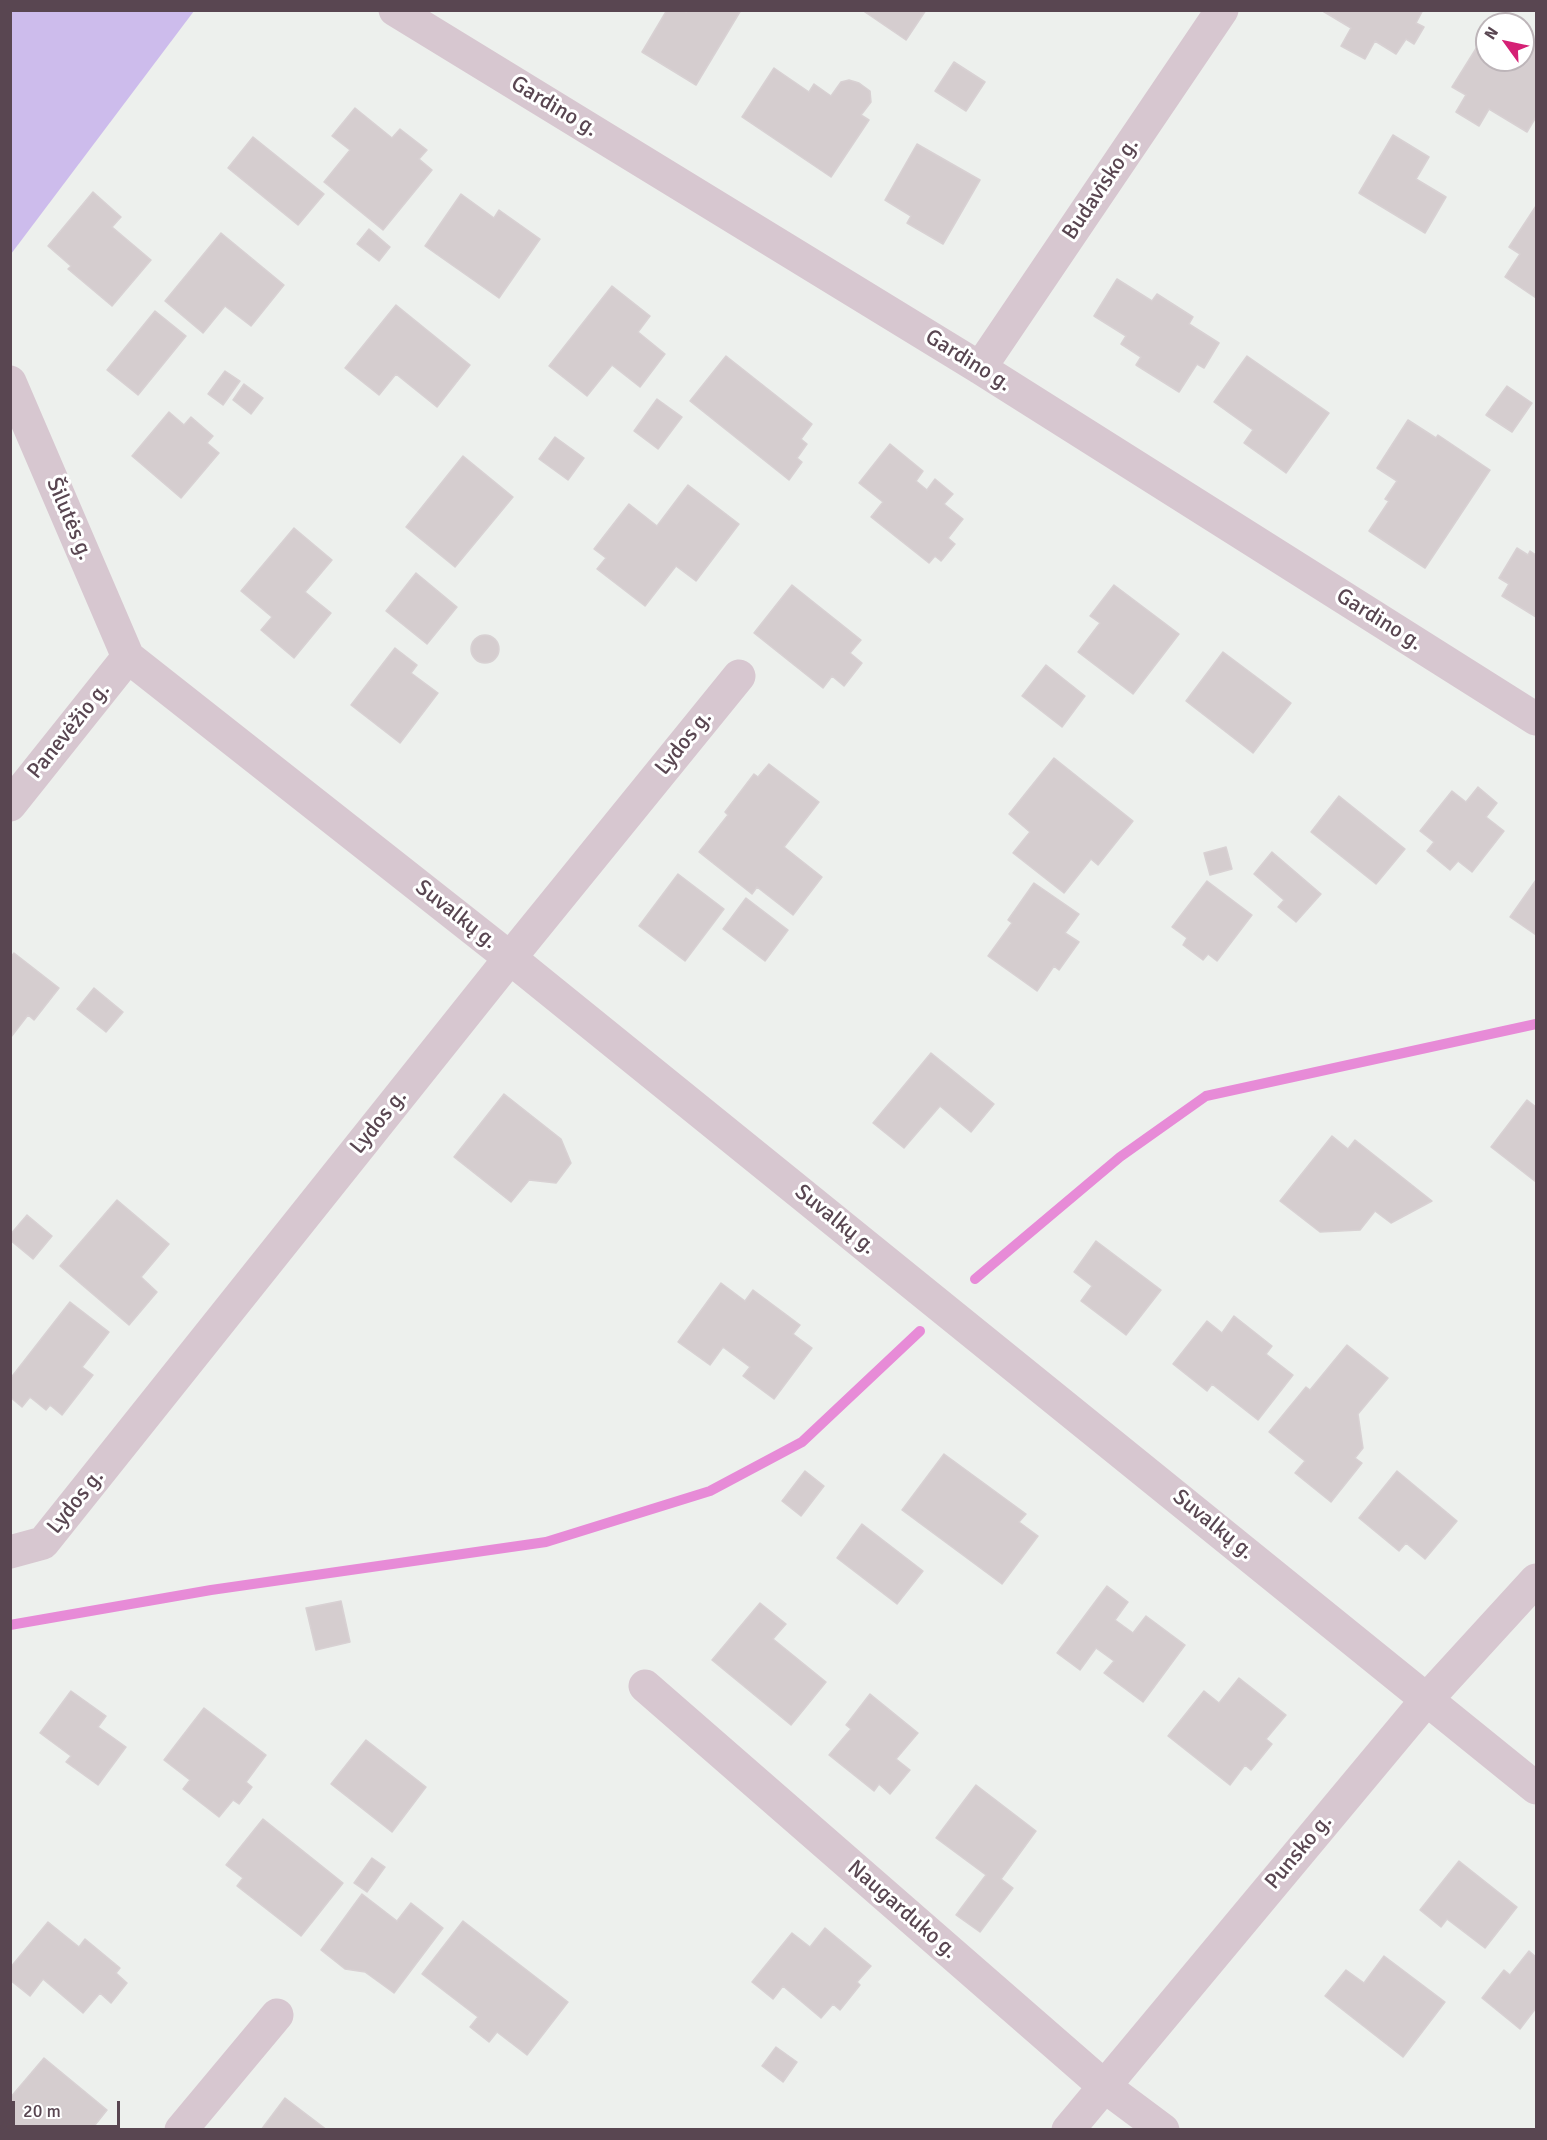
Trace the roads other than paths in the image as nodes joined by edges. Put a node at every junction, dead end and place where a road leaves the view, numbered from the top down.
1 (395, 10) edge
2 (1222, 10) edge
3 (980, 368) junction
4 (10, 382) edge
5 (128, 657) junction
6 (739, 676) dead end
7 (1536, 719) edge
8 (10, 805) edge
9 (510, 958) junction
10 (10, 1552) edge
11 (1536, 1580) edge
12 (645, 1686) dead end
13 (1428, 1698) junction
14 (1536, 1788) edge
15 (278, 2015) dead end
16 (1104, 2086) junction
17 (181, 2130) edge
18 (1068, 2130) edge
19 (1163, 2130) edge

1 - 3 street, Gardino g.
2 - 3 street, Budavisko g.
3 - 7 street, Gardino g.
4 - 5 street, Šilutės g.
5 - 8 street, Panevėžio g.
5 - 9 street, Suvalkų g.
6 - 9 street, Lydos g.
9 - 10 street, Lydos g.
9 - 13 street, Suvalkų g.
11 - 13 street, Punsko g.
12 - 16 street, Naugarduko g.
13 - 14 street, Suvalkų g.
13 - 16 street, Punsko g.
15 - 17 street
16 - 18 street, Punsko g.
16 - 19 street, Naugarduko g.

